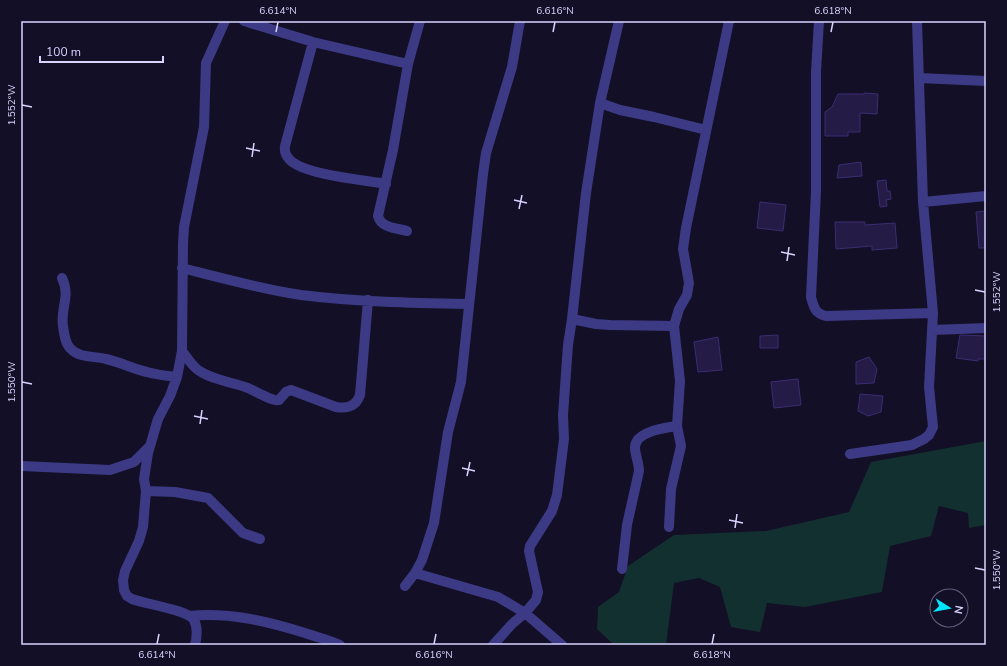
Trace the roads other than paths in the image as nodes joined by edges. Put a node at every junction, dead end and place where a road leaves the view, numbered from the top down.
1 (225, 21) edge
2 (244, 21) edge
3 (420, 21) edge
4 (520, 21) edge
5 (619, 21) edge
6 (729, 21) edge
7 (819, 21) edge
8 (917, 21) edge
9 (313, 42) junction
10 (408, 64) junction
11 (919, 78) junction
12 (986, 81) edge
13 (600, 103) junction
14 (706, 130) junction
15 (386, 184) junction
16 (986, 196) edge
17 (923, 202) junction
18 (407, 231) dead end
19 (182, 268) junction
20 (62, 278) dead end
21 (368, 300) junction
22 (469, 304) junction
23 (933, 313) junction
24 (572, 319) junction
25 (674, 326) junction
26 (986, 328) edge
27 (932, 330) junction
28 (182, 351) junction
29 (177, 376) junction
30 (677, 426) junction
31 (150, 445) junction
32 (850, 454) dead end
33 (21, 466) edge
34 (146, 492) junction
35 (669, 527) dead end
36 (260, 539) dead end
37 (622, 570) dead end
38 (415, 573) junction
39 (405, 586) dead end
40 (525, 614) junction
41 (189, 616) junction
42 (195, 645) edge
43 (340, 645) edge
44 (493, 645) edge
45 (562, 645) edge

1 - 19 street
2 - 9 street
3 - 10 street
4 - 22 street
5 - 13 street
6 - 14 street
7 - 23 street
8 - 11 street
9 - 10 street
9 - 15 street
10 - 15 street
11 - 12 street
11 - 17 street
13 - 14 street
13 - 24 street
14 - 25 street
15 - 18 street
16 - 17 street
17 - 23 street
19 - 21 street
19 - 28 street
20 - 29 street
21 - 22 street
21 - 28 street
22 - 38 street
23 - 27 street
24 - 25 street
24 - 40 street
25 - 30 street
26 - 27 street
27 - 32 street
28 - 29 street
29 - 31 street
30 - 35 street
30 - 37 street
31 - 33 street
31 - 34 street
34 - 36 street
34 - 41 street
38 - 39 street
38 - 40 street
40 - 44 street
40 - 45 street
41 - 42 street
41 - 43 street

